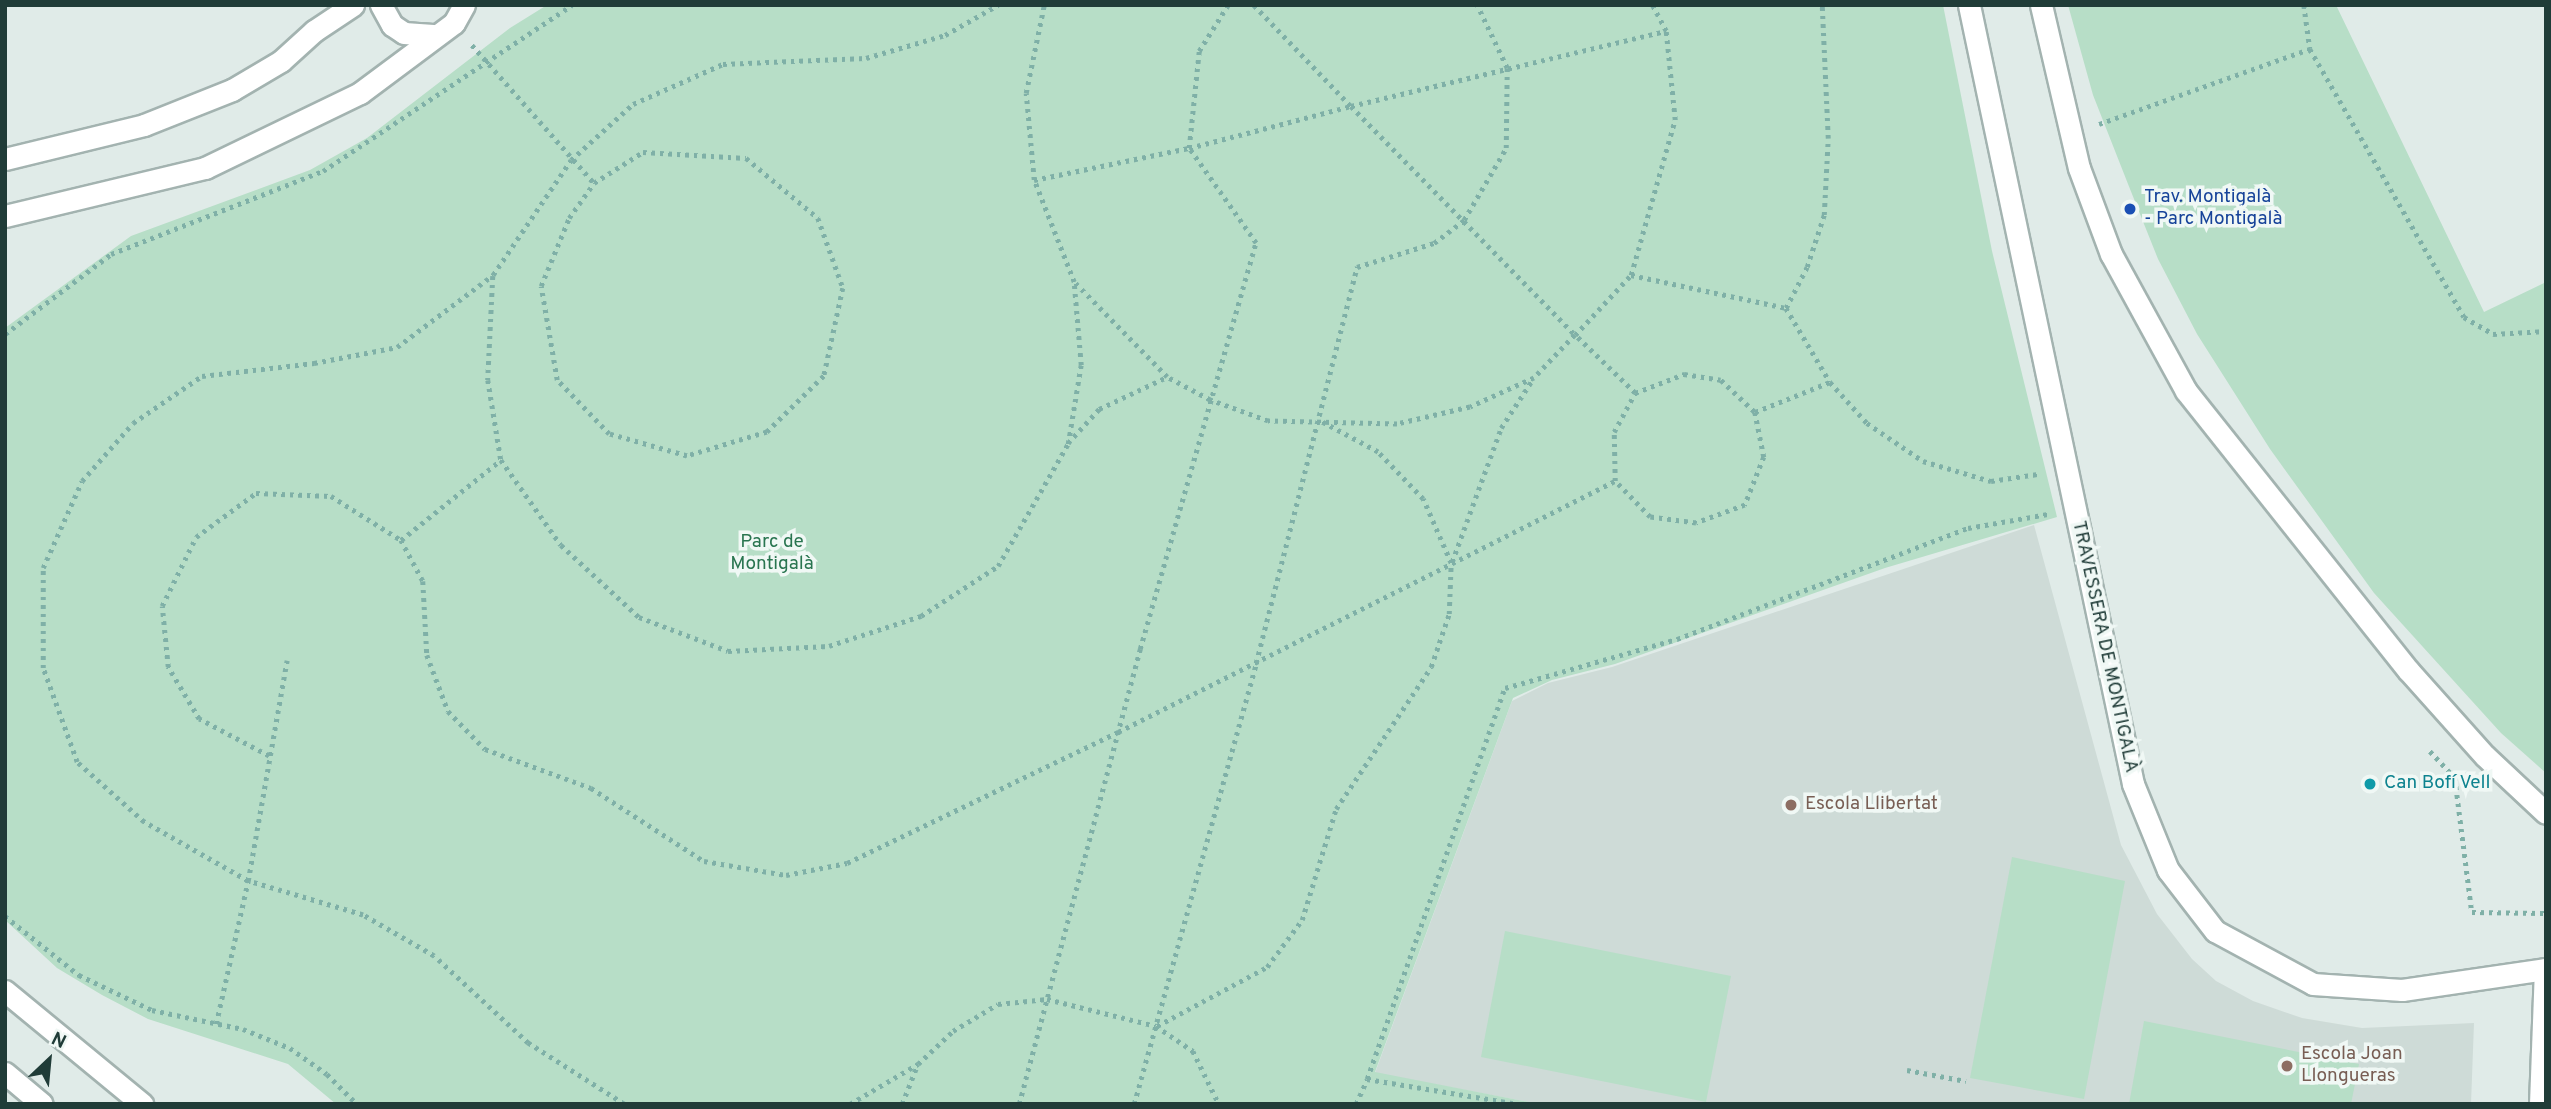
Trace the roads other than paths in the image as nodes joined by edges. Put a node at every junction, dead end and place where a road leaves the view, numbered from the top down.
1 (325, 5) edge
2 (352, 5) edge
3 (381, 5) edge
4 (1969, 5) edge
5 (2041, 5) edge
6 (459, 14) edge
7 (314, 31) junction
8 (433, 35) junction
9 (5, 159) edge
10 (5, 216) edge
11 (2546, 813) edge
12 (2545, 969) edge
13 (5, 991) edge
14 (5, 1073) edge
15 (42, 1104) edge
16 (142, 1104) edge
17 (2540, 1104) edge

1 - 7 street
2 - 7 street
3 - 8 street
4 - 12 street, TRAVESSERA DE MONTIGALÀ
5 - 11 street
6 - 8 street
7 - 9 street
8 - 10 street
12 - 17 street
13 - 16 street
14 - 15 street

